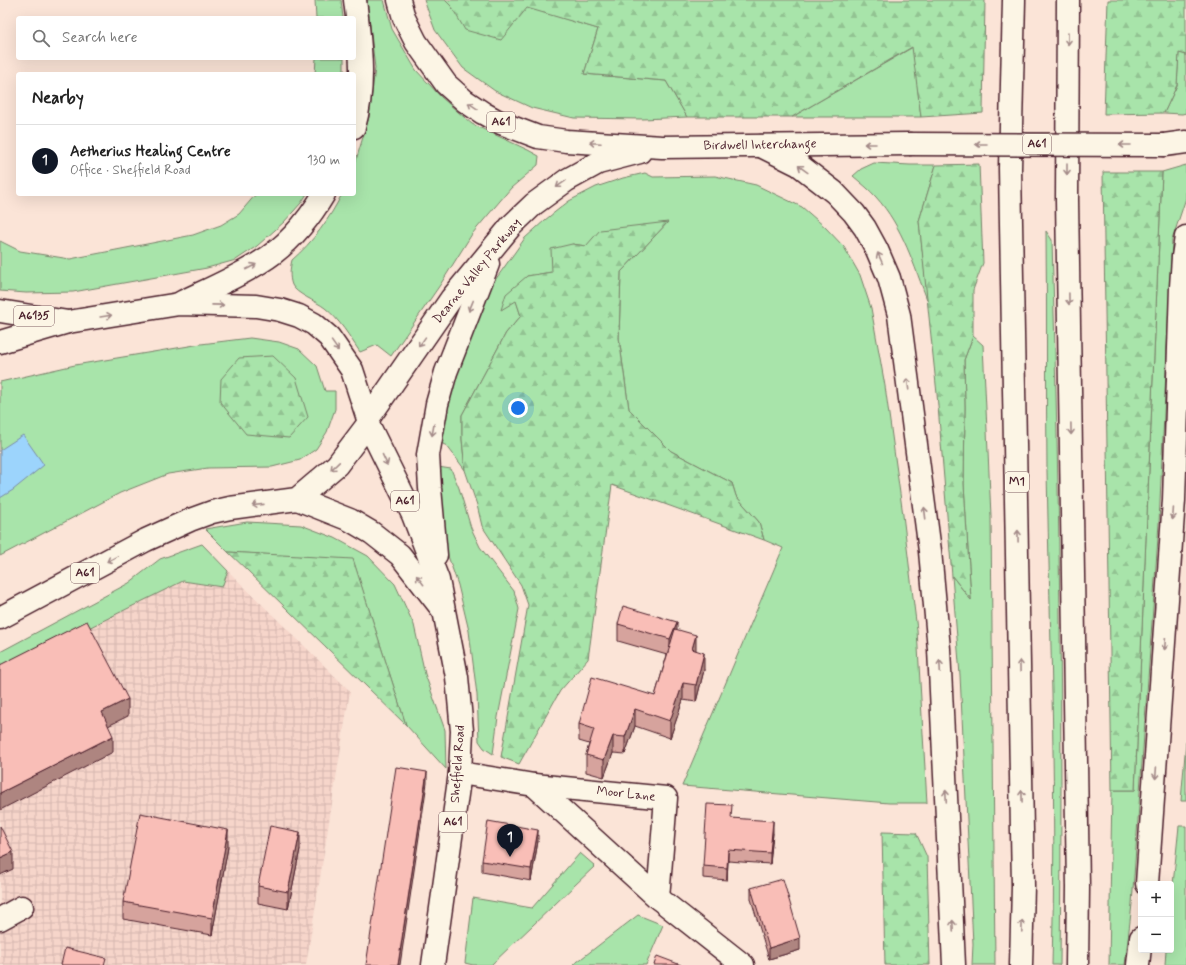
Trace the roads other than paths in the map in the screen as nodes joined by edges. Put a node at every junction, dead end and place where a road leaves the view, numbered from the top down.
1 (355, 0) edge
2 (399, 0) edge
3 (1014, 0) edge
4 (1068, 0) edge
5 (356, 114) edge
6 (1186, 142) edge
7 (761, 146) junction
8 (662, 147) junction
9 (323, 196) edge
10 (1186, 237) edge
11 (496, 244) junction
12 (179, 304) junction
13 (0, 311) edge
14 (68, 322) junction
15 (0, 342) edge
16 (368, 422) junction
17 (297, 499) junction
18 (438, 580) junction
19 (24, 605) junction
20 (0, 606) edge
21 (444, 611) junction
22 (0, 618) edge
23 (460, 773) junction
24 (534, 785) junction
25 (1148, 881) edge
26 (658, 898) junction
27 (22, 907) dead end
28 (0, 919) edge
29 (1139, 953) edge
30 (433, 965) edge
31 (743, 965) edge
32 (954, 965) edge
33 (1021, 965) edge
34 (1077, 965) edge
35 (1138, 965) edge

1 - 5 main road
8 -> 2 main road, Birdwell Interchange / A61
33 -> 3 main road, M1
4 -> 34 main road
6 -> 7 main road, Birdwell Interchange / A61, bridge
7 - 8 main road, Birdwell Interchange / A61
32 -> 7 main road
8 -> 11 main road, Dearne Valley Parkway / A61
12 -> 9 main road, A61
10 -> 25 main road
11 -> 16 main road, Dearne Valley Parkway / A61
11 -> 18 main road
14 -> 12 main road, A61
12 -> 16 main road, A61
13 - 14 main road, A6135
14 - 15 main road, A61
16 -> 17 main road, A61
16 -> 18 main road, Sheffield Road / A61
17 -> 19 main road, A61
21 -> 17 main road, Sheffield Road / A61
18 - 21 main road, Sheffield Road / A61
19 - 20 main road, A61
19 - 22 main road
21 - 23 main road, Sheffield Road / A61
23 - 24 main road, Moor Lane
23 - 30 main road, Sheffield Road / A61
24 - 26 main road
24 - 26 main road, Moor Lane
26 - 31 main road
27 - 28 main road
29 - 35 main road

